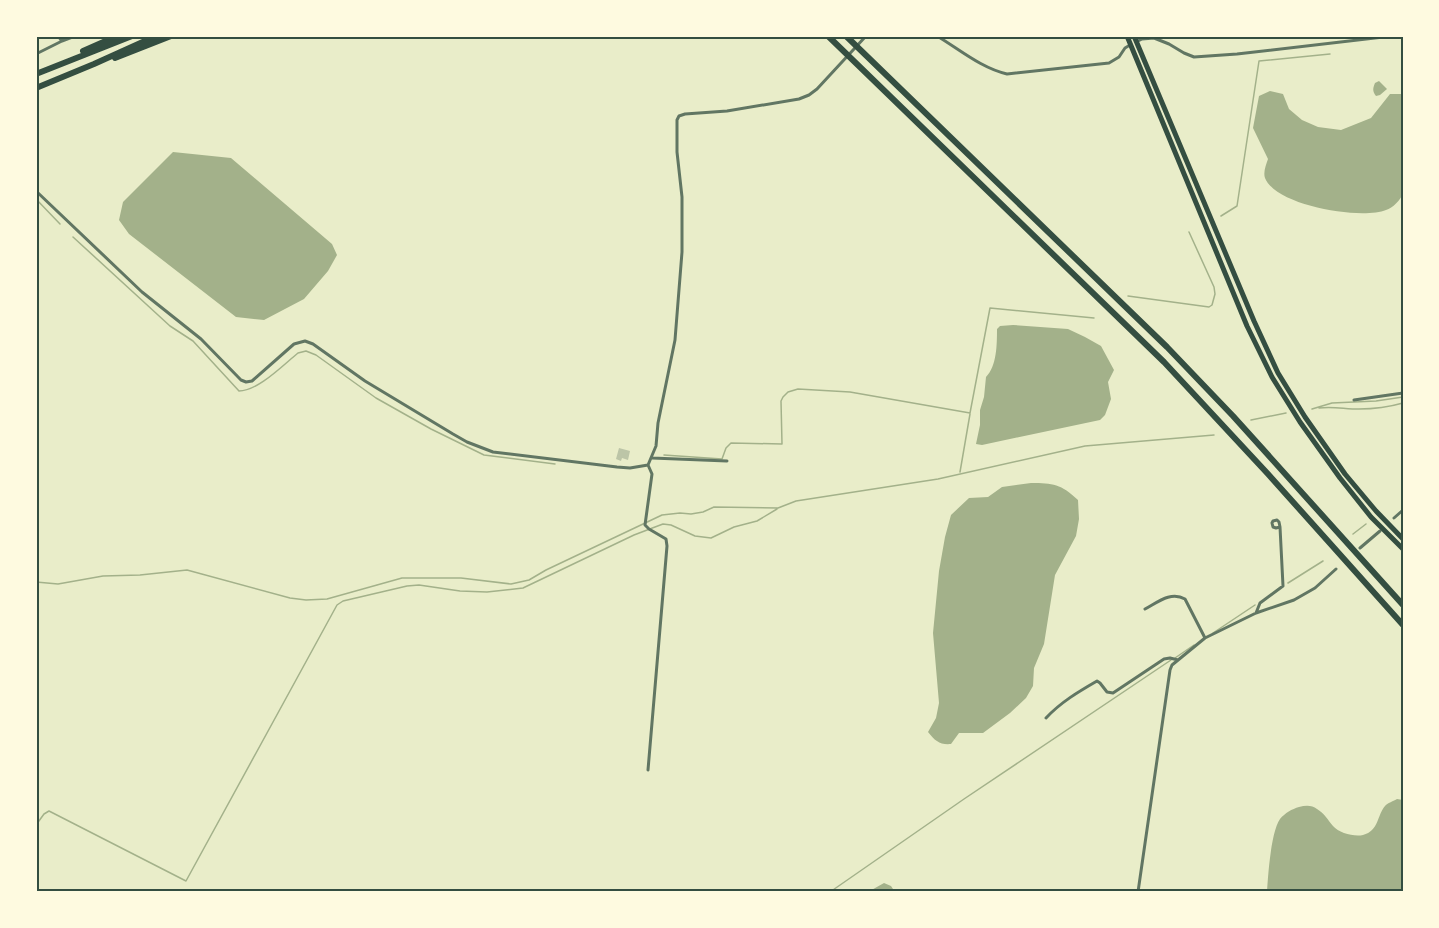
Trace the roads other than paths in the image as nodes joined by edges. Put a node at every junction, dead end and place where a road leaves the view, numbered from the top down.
1 (58, 36) edge
2 (75, 36) edge
3 (117, 36) edge
4 (132, 36) edge
5 (156, 36) edge
6 (171, 36) edge
7 (828, 36) edge
8 (846, 36) edge
9 (866, 36) edge
10 (937, 36) edge
11 (1392, 36) edge
12 (62, 41) junction
13 (1133, 41) edge
14 (36, 54) edge
15 (94, 64) junction
16 (48, 69) junction
17 (36, 74) edge
18 (36, 88) edge
19 (36, 191) edge
20 (1403, 393) edge
21 (1354, 400) dead end
22 (652, 458) junction
23 (727, 461) dead end
24 (648, 465) junction
25 (1403, 510) edge
26 (1394, 518) dead end
27 (1280, 526) dead end
28 (1380, 531) dead end
29 (1403, 539) edge
30 (1360, 548) dead end
31 (1403, 549) edge
32 (1336, 568) dead end
33 (1403, 604) edge
34 (1145, 609) dead end
35 (1256, 613) junction
36 (1403, 625) edge
37 (1205, 638) junction
38 (1178, 660) junction
39 (1046, 718) dead end
40 (648, 770) dead end
41 (1138, 892) edge

1 - 12 street
2 - 12 street
3 - 16 highway
4 - 16 highway
5 - 15 highway
6 - 15 highway
7 - 36 highway
8 - 33 highway
9 - 22 street
10 - 11 street
12 - 14 street
13 - 29 highway
13 - 31 highway
15 - 18 highway
16 - 17 highway
19 - 24 street
20 - 21 street
22 - 23 street
22 - 24 street
24 - 40 street
25 - 26 street
27 - 35 street
28 - 30 street
32 - 35 street
34 - 37 street
35 - 37 street
37 - 38 street
38 - 39 street
38 - 41 street

